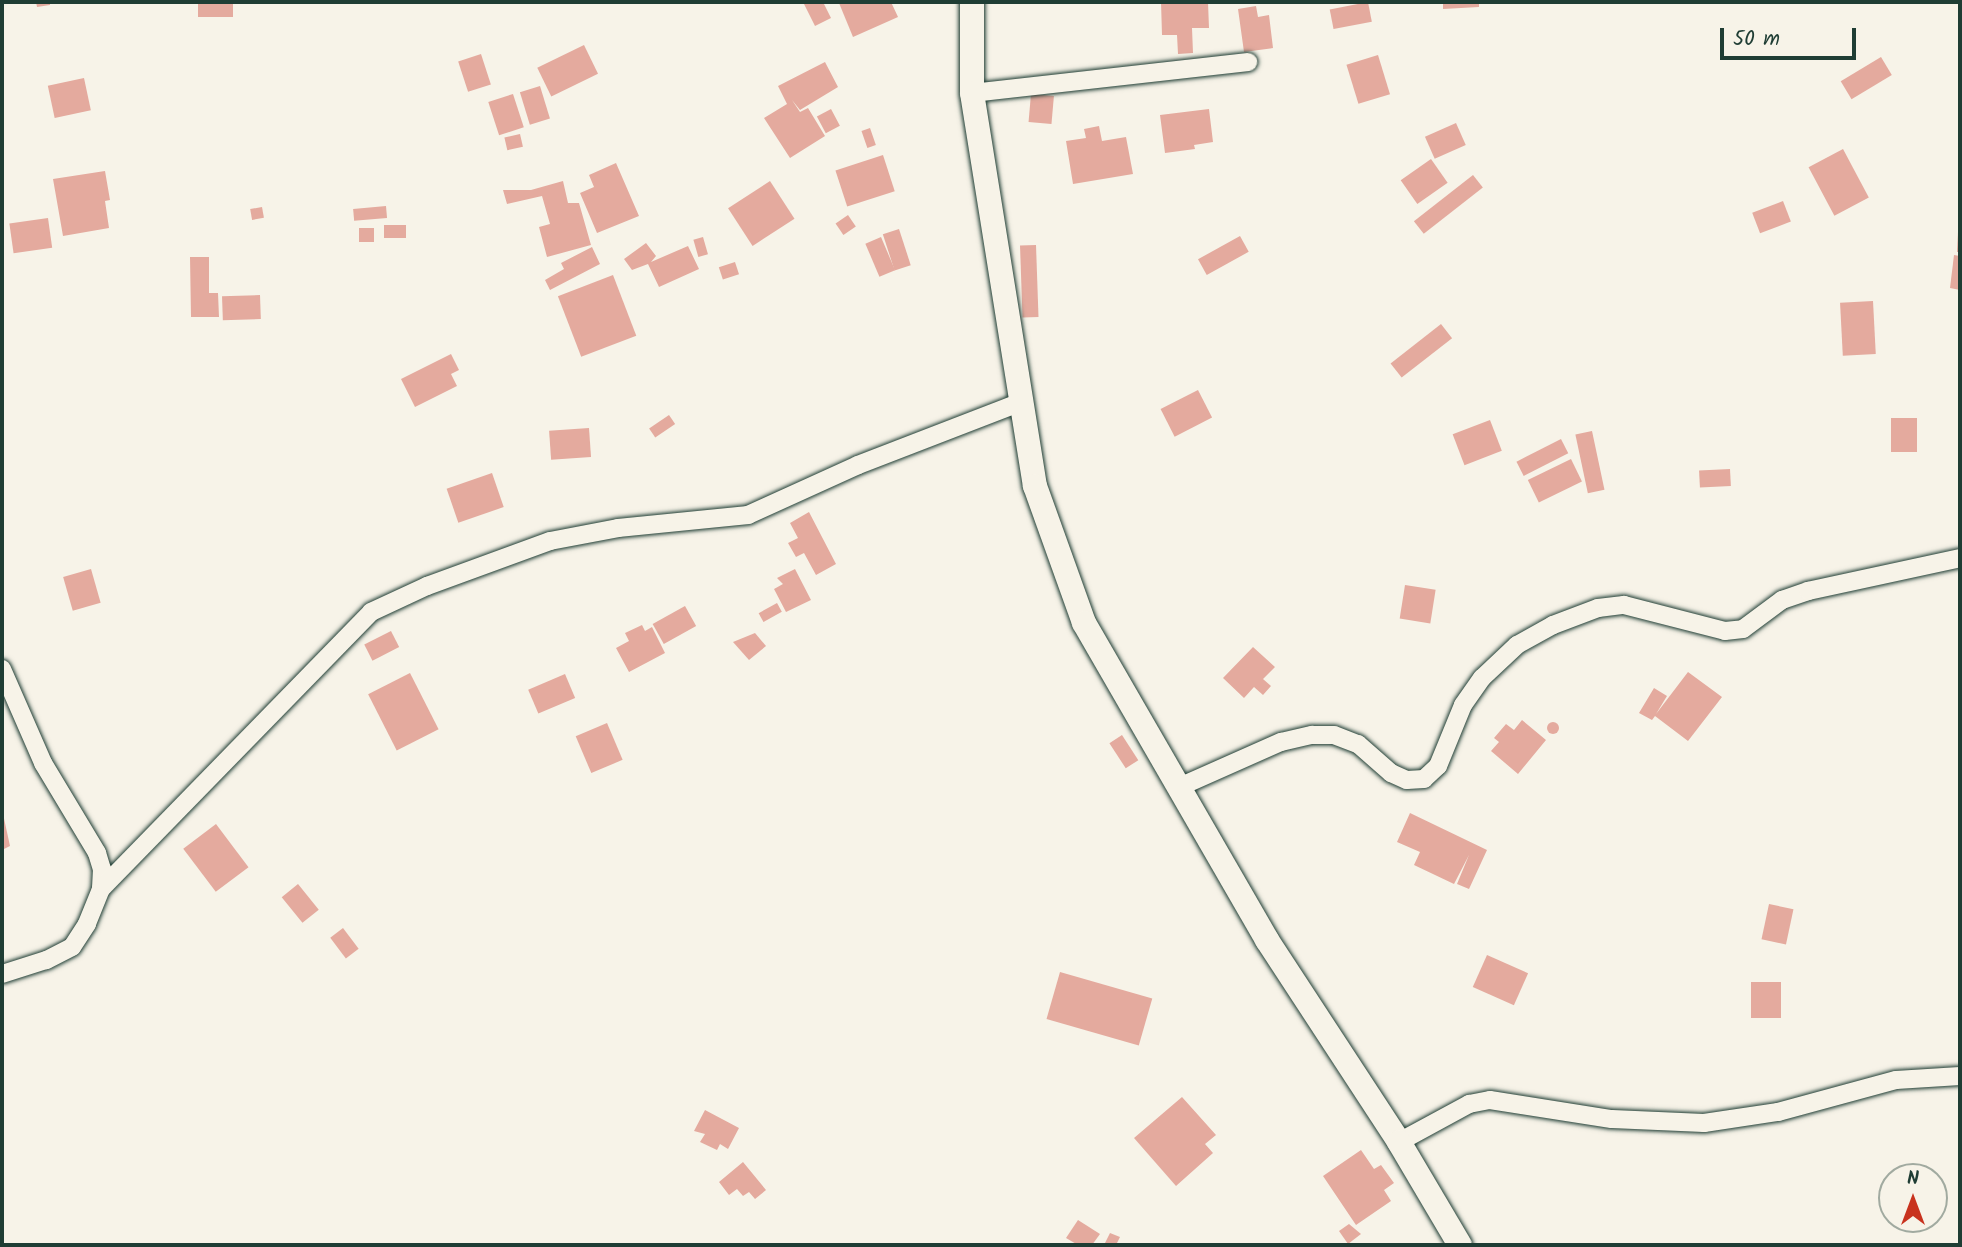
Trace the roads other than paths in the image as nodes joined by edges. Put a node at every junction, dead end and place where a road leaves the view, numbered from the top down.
1 (972, 2) edge
2 (1248, 62) dead end
3 (972, 93) junction
4 (1021, 402) junction
5 (1960, 558) edge
6 (2, 669) edge
7 (1177, 788) junction
8 (102, 889) junction
9 (2, 974) edge
10 (1960, 1076) edge
11 (1399, 1142) junction
12 (1460, 1245) edge

1 - 3 street
2 - 3 street
3 - 4 street
4 - 7 street
4 - 8 street
5 - 7 street
6 - 8 street
7 - 11 street
8 - 9 street
10 - 11 street
11 - 12 street

